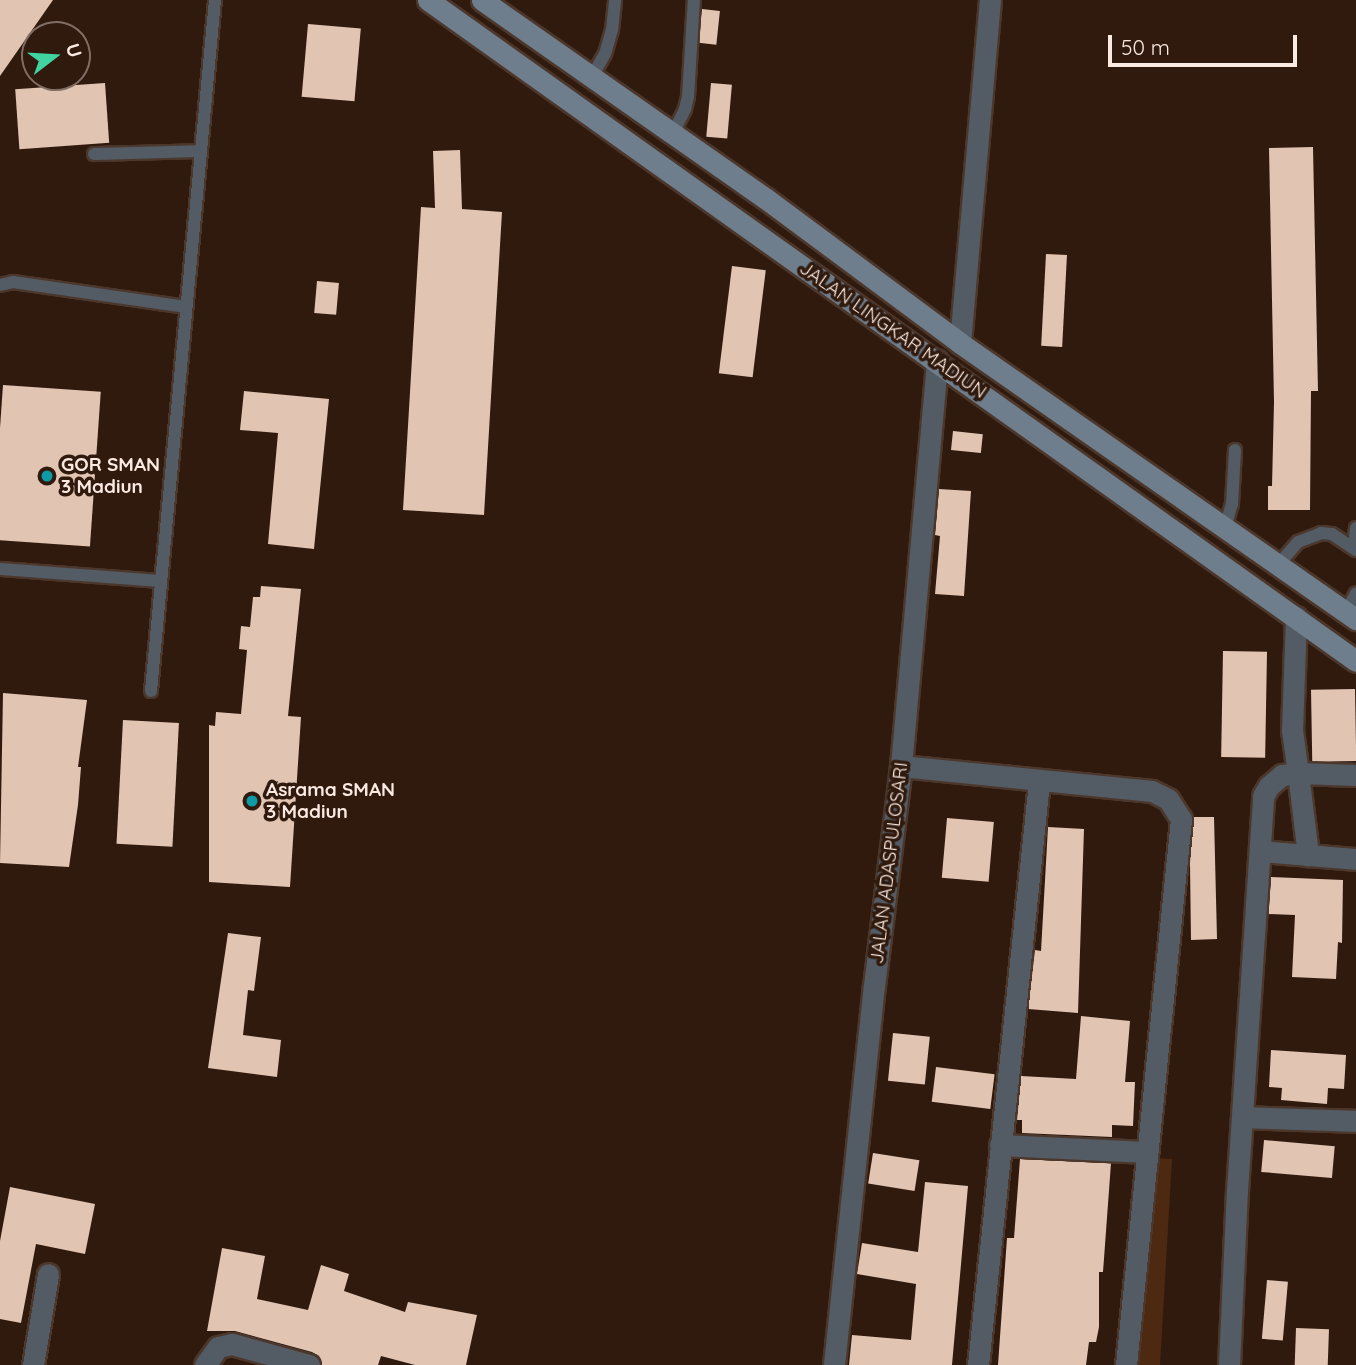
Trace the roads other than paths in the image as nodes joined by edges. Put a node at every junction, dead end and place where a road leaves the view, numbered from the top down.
1 (215, 0) edge
2 (428, 0) edge
3 (482, 0) edge
4 (615, 0) edge
5 (694, 0) edge
6 (990, 0) edge
7 (593, 77) junction
8 (673, 133) junction
9 (200, 151) junction
10 (94, 153) dead end
11 (0, 285) edge
12 (186, 307) junction
13 (960, 343) junction
14 (937, 361) junction
15 (1235, 450) dead end
16 (1225, 528) junction
17 (1356, 528) edge
18 (1355, 548) edge
19 (1278, 565) junction
20 (0, 569) edge
21 (161, 580) junction
22 (1353, 608) edge
23 (1296, 617) junction
24 (1356, 661) edge
25 (151, 691) dead end
26 (901, 766) junction
27 (1297, 773) junction
28 (1356, 775) edge
29 (1039, 782) junction
30 (1260, 851) junction
31 (1308, 855) junction
32 (1356, 859) edge
33 (1242, 1117) junction
34 (1356, 1121) edge
35 (1000, 1145) junction
36 (1147, 1152) junction
37 (48, 1274) dead end
38 (33, 1365) edge
39 (205, 1365) edge
40 (309, 1365) edge
41 (834, 1365) edge
42 (978, 1365) edge
43 (1126, 1365) edge
44 (1229, 1365) edge

1 - 9 lane
2 - 14 main road, JALAN LINGKAR MADIUN
3 - 7 main road, JALAN LINGKAR MADIUN
4 - 7 lane
5 - 8 lane
6 - 13 street
7 - 8 main road, JALAN LINGKAR MADIUN
8 - 13 main road, JALAN LINGKAR MADIUN
9 - 10 lane
9 - 12 lane
11 - 12 lane
12 - 21 lane
13 - 16 main road, JALAN LINGKAR MADIUN
14 - 23 main road, JALAN LINGKAR MADIUN
14 - 26 street, JALAN ADASPULOSARI
15 - 16 lane
16 - 19 main road, JALAN LINGKAR MADIUN
17 - 18 lane
18 - 19 lane
19 - 22 main road, JALAN LINGKAR MADIUN
20 - 21 lane
21 - 25 lane
23 - 24 main road, JALAN LINGKAR MADIUN
23 - 27 street
26 - 29 street
26 - 41 street, JALAN ADASPULOSARI
27 - 28 street
27 - 30 street
27 - 31 street
29 - 35 street
29 - 36 street
30 - 31 street
30 - 33 street
31 - 32 street
33 - 34 street
33 - 44 street
35 - 36 street
35 - 42 street
36 - 43 street
37 - 38 street
39 - 40 street

